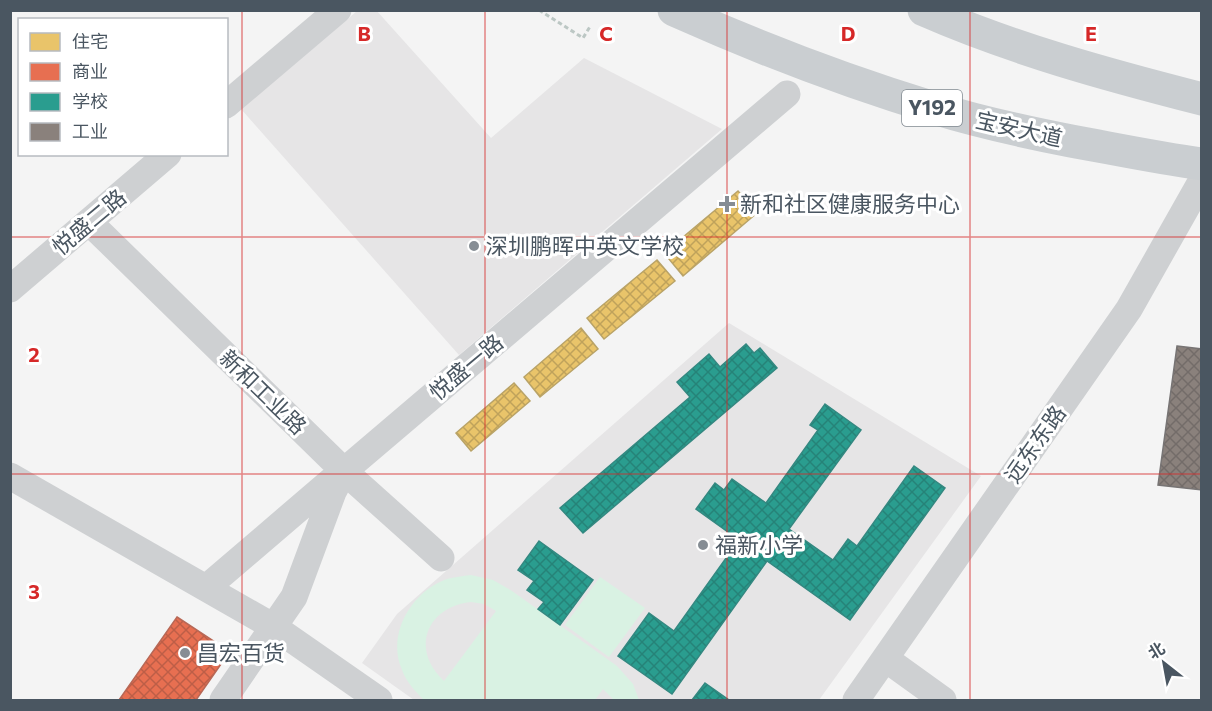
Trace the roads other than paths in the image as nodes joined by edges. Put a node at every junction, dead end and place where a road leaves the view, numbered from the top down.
1 (338, 10) edge
2 (674, 10) edge
3 (924, 10) edge
4 (787, 94) dead end
5 (1202, 99) edge
6 (228, 103) edge
7 (166, 156) edge
8 (1202, 164) edge
9 (1202, 180) edge
10 (89, 222) junction
11 (10, 289) edge
12 (344, 471) junction
13 (10, 476) edge
14 (441, 558) dead end
15 (206, 588) junction
16 (274, 627) junction
17 (886, 659) junction
18 (223, 700) edge
19 (380, 700) edge
20 (856, 700) edge
21 (943, 700) edge

1 - 6 street
2 - 8 main road, 宝安大道 / Y192
3 - 5 main road
4 - 12 street, 悦盛一路
7 - 10 street, 悦盛二路
9 - 17 street, 远东东路
10 - 11 street, 悦盛二路
10 - 12 street, 新和工业路
12 - 14 street, 新和工业路
12 - 15 street
12 - 16 street, 悦盛一路
13 - 15 street
15 - 16 street
16 - 18 street, 悦盛一路
16 - 19 street
17 - 20 street, 远东东路
17 - 21 street

